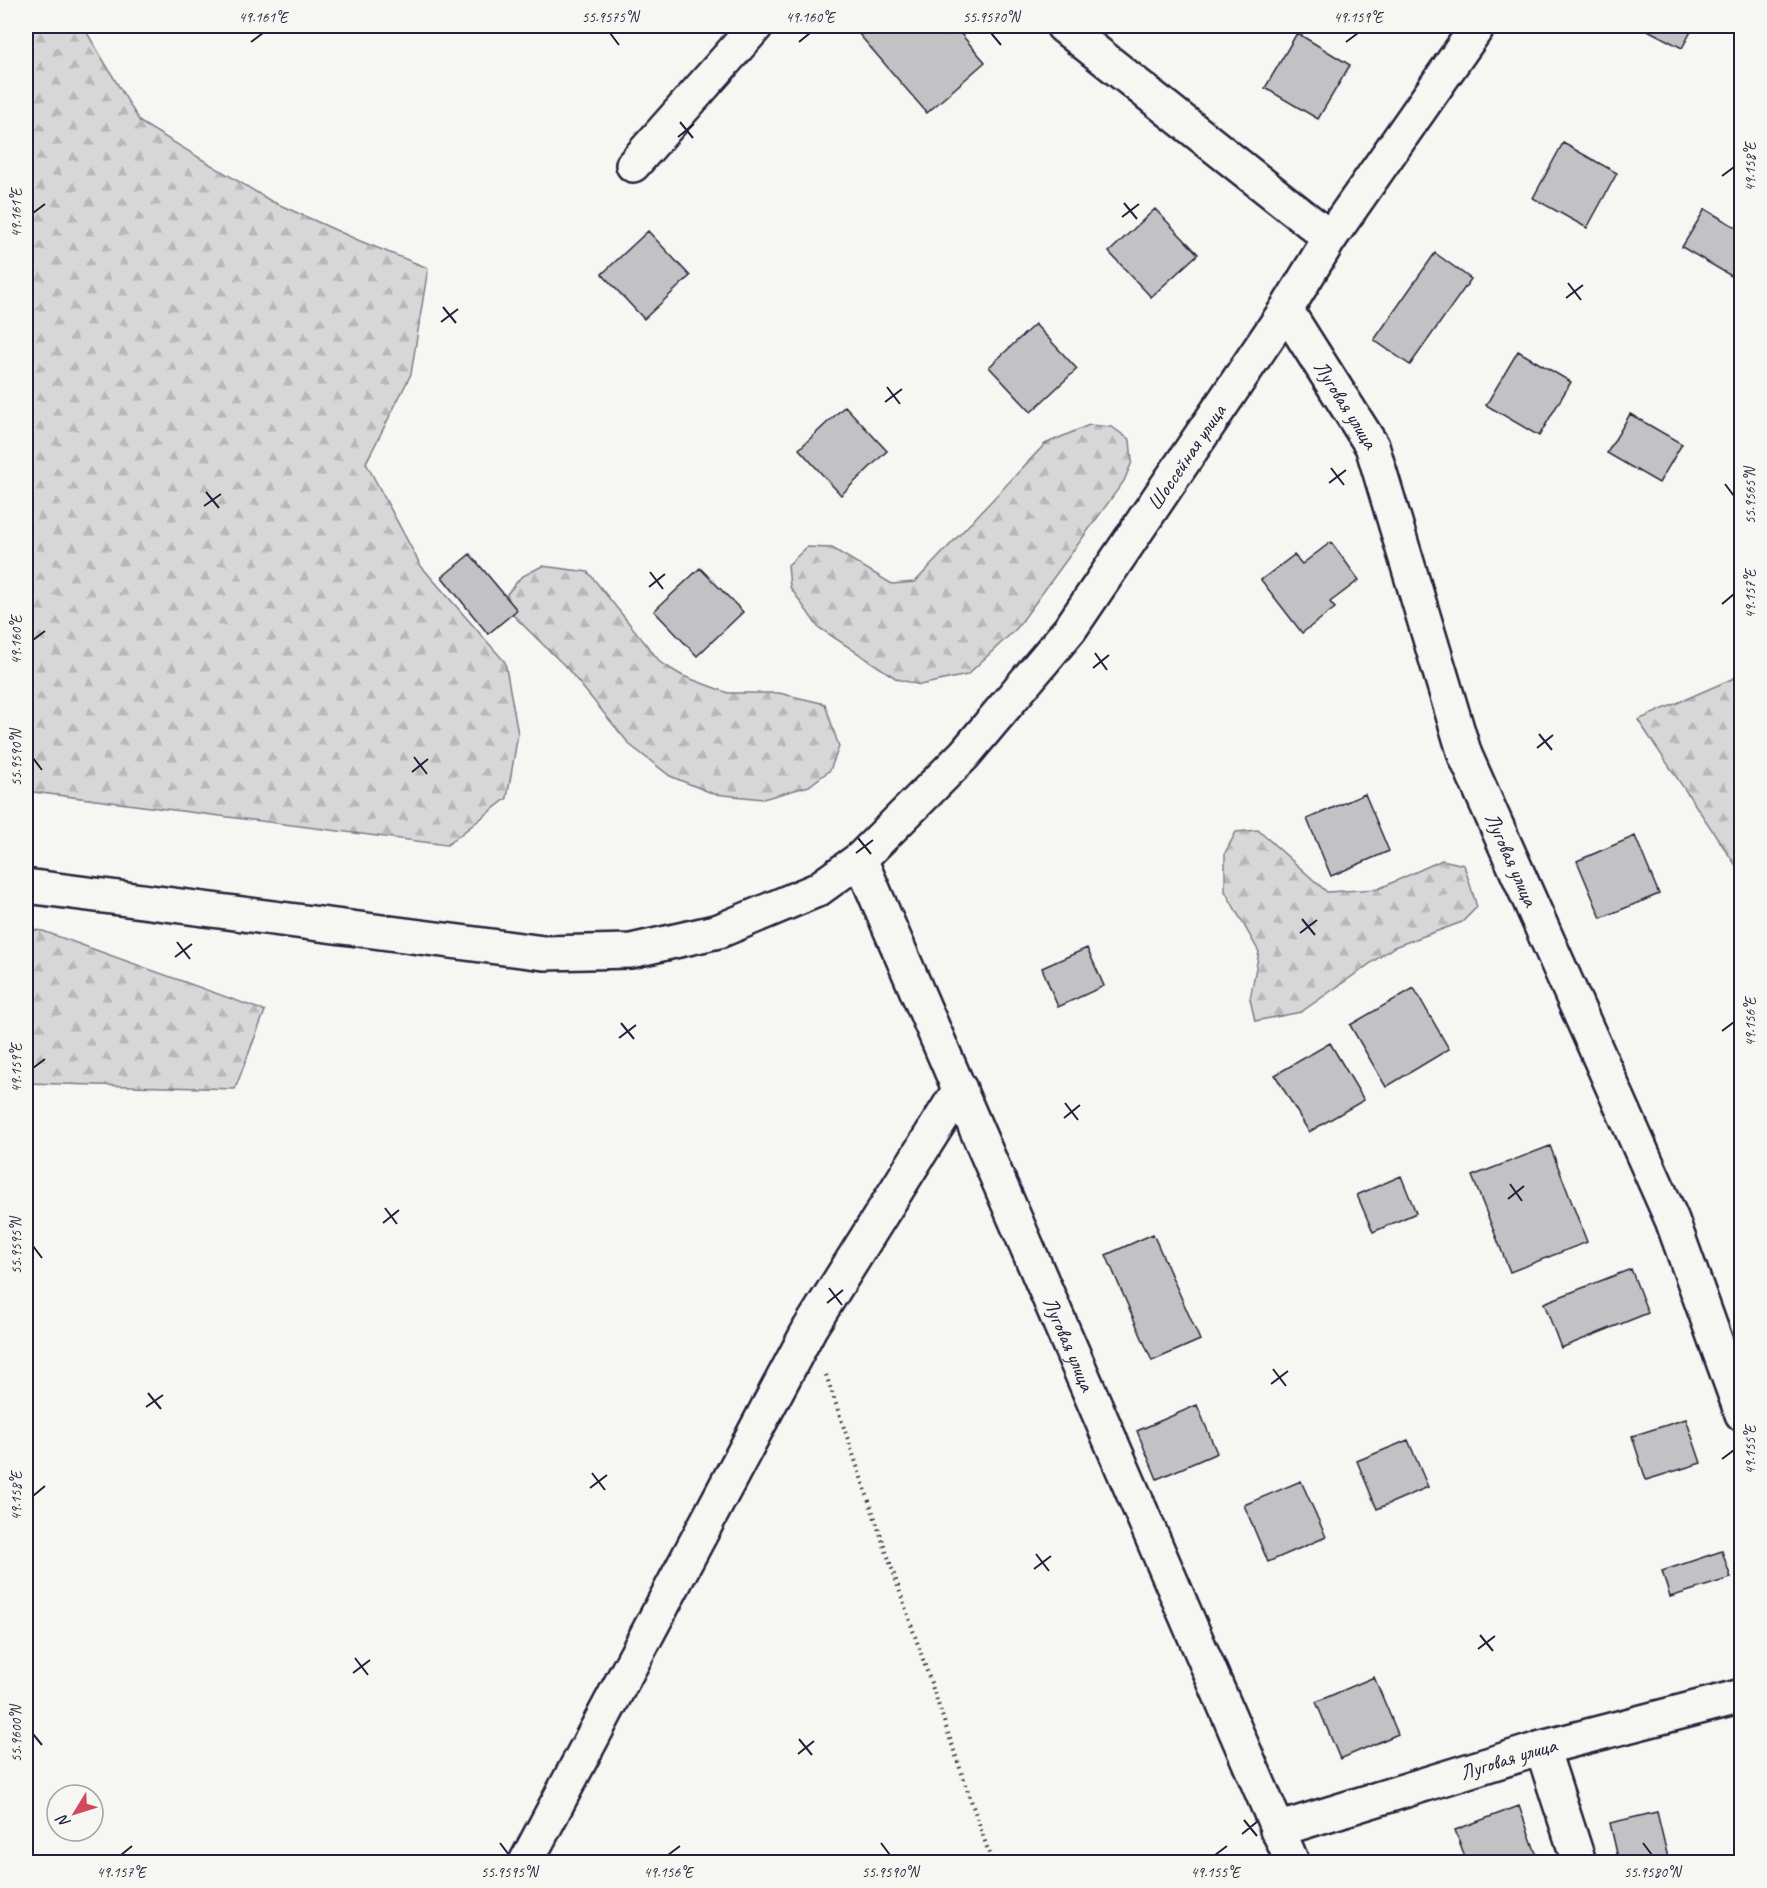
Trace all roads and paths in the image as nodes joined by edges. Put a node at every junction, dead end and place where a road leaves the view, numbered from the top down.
1 (756, 26) edge
2 (1063, 26) edge
3 (1478, 26) edge
4 (633, 165) dead end
5 (1330, 238) junction
6 (1286, 310) junction
7 (860, 859) junction
8 (26, 886) edge
9 (960, 1089) junction
10 (810, 1328) junction
11 (1742, 1414) edge
12 (1742, 1696) edge
13 (1542, 1748) junction
14 (1277, 1830) junction
15 (526, 1863) edge
16 (992, 1863) edge
17 (1292, 1863) edge
18 (1579, 1863) edge

1 - 4 street
2 - 5 street
3 - 5 street, Шоссейная улица
5 - 6 street, Шоссейная улица
6 - 7 street, Шоссейная улица
6 - 11 street, Луговая улица
7 - 8 street, Шоссейная улица
7 - 9 street, Луговая улица
9 - 10 street
9 - 14 street, Луговая улица
10 - 15 street
10 - 16 path
12 - 13 street, Луговая улица
13 - 14 street, Луговая улица
13 - 18 street
14 - 17 street, Луговая улица

